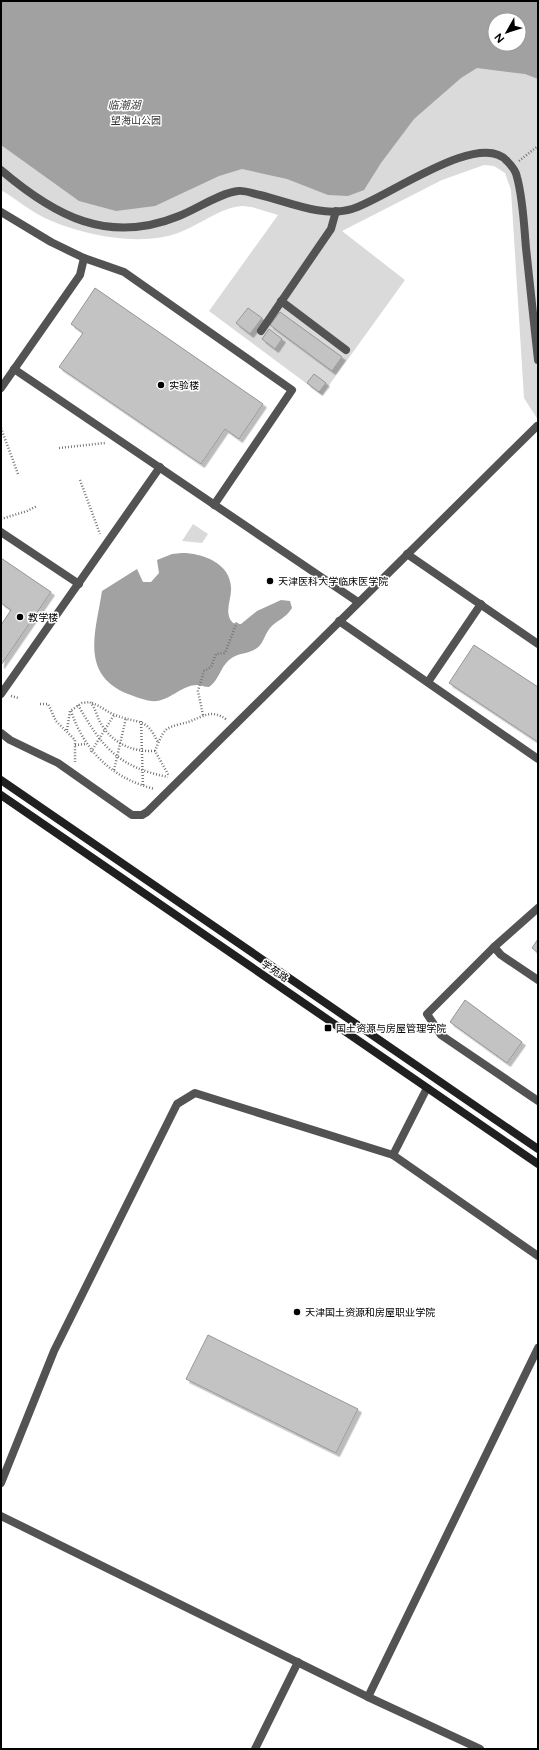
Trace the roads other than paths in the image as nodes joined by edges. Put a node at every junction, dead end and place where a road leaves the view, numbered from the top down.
1 (1, 170) edge
2 (336, 211) junction
3 (1, 212) edge
4 (84, 258) junction
5 (281, 301) junction
6 (260, 331) dead end
7 (346, 350) dead end
8 (538, 360) edge
9 (14, 368) junction
10 (1, 388) edge
11 (538, 426) edge
12 (160, 467) junction
13 (214, 505) junction
14 (1, 532) edge
15 (407, 554) junction
16 (79, 584) junction
17 (358, 602) junction
18 (480, 604) junction
19 (339, 621) junction
20 (538, 644) edge
21 (428, 682) junction
22 (1, 694) edge
23 (1, 733) edge
24 (538, 759) edge
25 (1, 780) edge
26 (1, 794) edge
27 (538, 908) edge
28 (494, 947) junction
29 (538, 980) edge
30 (427, 1088) junction
31 (538, 1101) edge
32 (538, 1149) edge
33 (393, 1155) junction
34 (538, 1164) edge
35 (538, 1256) edge
36 (538, 1348) edge
37 (1, 1483) edge
38 (1, 1516) edge
39 (298, 1662) junction
40 (368, 1697) junction
41 (255, 1749) edge
42 (480, 1749) edge

1 - 2 street
2 - 5 street
2 - 8 street
3 - 4 street
4 - 9 street
4 - 13 street
5 - 6 street
5 - 7 street
9 - 10 street
9 - 12 street
11 - 15 street
12 - 13 street
12 - 16 street
13 - 17 street
14 - 16 street
15 - 17 street
15 - 18 street
16 - 22 street
17 - 19 street
18 - 20 street
18 - 21 street
19 - 21 street
19 - 23 street
21 - 24 street
25 - 32 street, 学苑路
26 - 30 street, 学苑路
27 - 28 street
28 - 29 street
28 - 31 street
30 - 33 street
30 - 34 street, 学苑路
33 - 35 street
33 - 37 street
36 - 40 street
38 - 39 street
39 - 40 street
39 - 41 street
40 - 42 street

